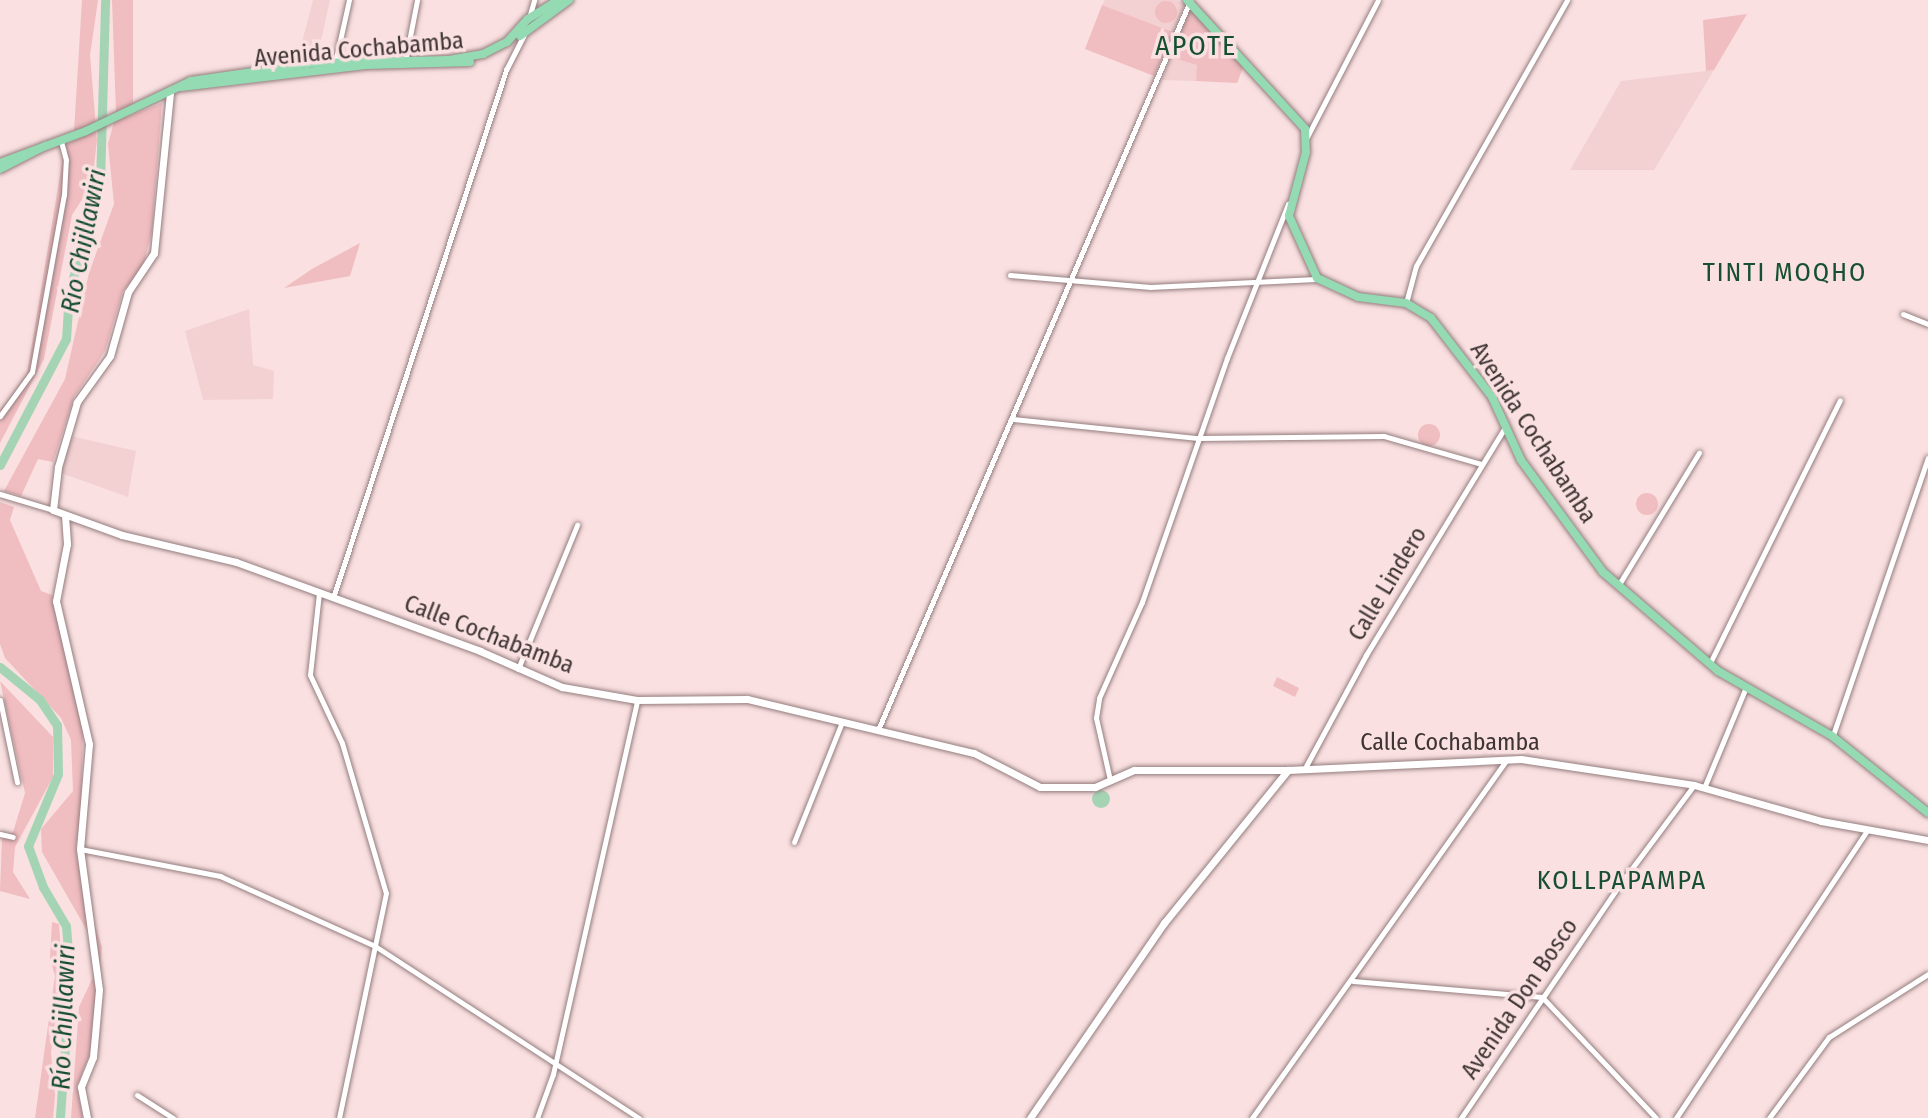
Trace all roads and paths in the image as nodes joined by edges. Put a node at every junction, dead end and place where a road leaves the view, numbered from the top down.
1 (349, 0) edge
2 (417, 0) edge
3 (534, 0) edge
4 (558, 0) edge
5 (569, 0) edge
6 (1189, 0) edge
7 (1378, 0) edge
8 (1567, 0) edge
9 (527, 24) junction
10 (405, 61) junction
11 (335, 65) junction
12 (170, 93) junction
13 (1307, 137) junction
14 (60, 140) junction
15 (0, 166) edge
16 (1288, 204) junction
17 (1010, 275) dead end
18 (1317, 278) junction
19 (1067, 284) junction
20 (1257, 284) junction
21 (1406, 303) junction
22 (1903, 314) dead end
23 (1928, 324) edge
24 (1840, 400) dead end
25 (0, 416) edge
26 (1013, 419) junction
27 (1507, 425) junction
28 (1198, 438) junction
29 (1699, 453) dead end
30 (1928, 458) edge
31 (1481, 464) junction
32 (0, 494) edge
33 (53, 510) junction
34 (65, 515) junction
35 (577, 525) dead end
36 (1617, 586) junction
37 (319, 593) junction
38 (333, 598) junction
39 (1709, 663) junction
40 (518, 670) junction
41 (1746, 687) junction
42 (0, 700) edge
43 (637, 700) junction
44 (842, 722) junction
45 (877, 731) junction
46 (1832, 736) junction
47 (1506, 761) junction
48 (1306, 766) junction
49 (1288, 770) junction
50 (1110, 780) junction
51 (17, 782) dead end
52 (1694, 785) junction
53 (1704, 788) junction
54 (1928, 813) edge
55 (1866, 832) junction
56 (0, 834) edge
57 (13, 837) dead end
58 (1928, 840) edge
59 (794, 842) dead end
60 (80, 849) junction
61 (375, 946) junction
62 (1928, 974) edge
63 (1352, 981) junction
64 (1542, 997) junction
65 (554, 1066) junction
66 (137, 1095) dead end
67 (87, 1118) edge
68 (173, 1118) edge
69 (339, 1118) edge
70 (537, 1118) edge
71 (639, 1118) edge
72 (1030, 1118) edge
73 (1252, 1118) edge
74 (1461, 1118) edge
75 (1656, 1118) edge
76 (1676, 1118) edge
77 (1769, 1118) edge

1 - 11 street
2 - 10 street
3 - 9 street
4 - 9 main road, Avenida Cochabamba
5 - 9 main road, Avenida Cochabamba
6 - 13 main road
6 - 19 street
7 - 13 street
8 - 21 street
9 - 10 main road, Avenida Cochabamba
9 - 38 street
10 - 11 main road, Avenida Cochabamba
11 - 12 main road, Avenida Cochabamba
12 - 14 main road, Avenida Cochabamba
12 - 33 street
13 - 16 main road
14 - 15 main road, Avenida Cochabamba
14 - 25 street
16 - 18 main road
16 - 20 street
17 - 19 street
18 - 20 street
18 - 21 main road
19 - 20 street
19 - 26 street
20 - 28 street
21 - 27 main road, Avenida Cochabamba
22 - 23 street
24 - 39 street
26 - 28 street
26 - 45 street
27 - 31 street, Calle Lindero
27 - 36 main road, Avenida Cochabamba
28 - 31 street
28 - 50 street
29 - 36 street
30 - 46 street
31 - 48 street, Calle Lindero
32 - 33 street, Calle Cochabamba
33 - 34 street, Calle Cochabamba
34 - 37 street, Calle Cochabamba
34 - 60 street
35 - 40 street
36 - 39 main road, Avenida Cochabamba
37 - 38 street, Calle Cochabamba
37 - 61 street
38 - 40 street, Calle Cochabamba
39 - 41 main road, Avenida Cochabamba
40 - 43 street, Calle Cochabamba
41 - 46 main road, Avenida Cochabamba
41 - 53 street
42 - 51 street
43 - 44 street, Calle Cochabamba
43 - 65 street
44 - 45 street, Calle Cochabamba
44 - 59 street
45 - 50 street, Calle Cochabamba
46 - 54 main road, Avenida Cochabamba
47 - 48 street, Calle Cochabamba
47 - 52 street, Calle Cochabamba
47 - 63 street
48 - 49 street, Calle Cochabamba
49 - 50 street, Calle Cochabamba
49 - 72 street
52 - 53 street, Calle Cochabamba
52 - 64 street, Avenida Don Bosco
53 - 55 street, Calle Cochabamba
55 - 58 street, Calle Cochabamba
55 - 76 street
56 - 57 street
60 - 61 street
60 - 67 street
61 - 65 street
61 - 69 street
62 - 77 street
63 - 64 street
63 - 73 street
64 - 74 street, Avenida Don Bosco
64 - 75 street
65 - 70 street
65 - 71 street
66 - 68 street

